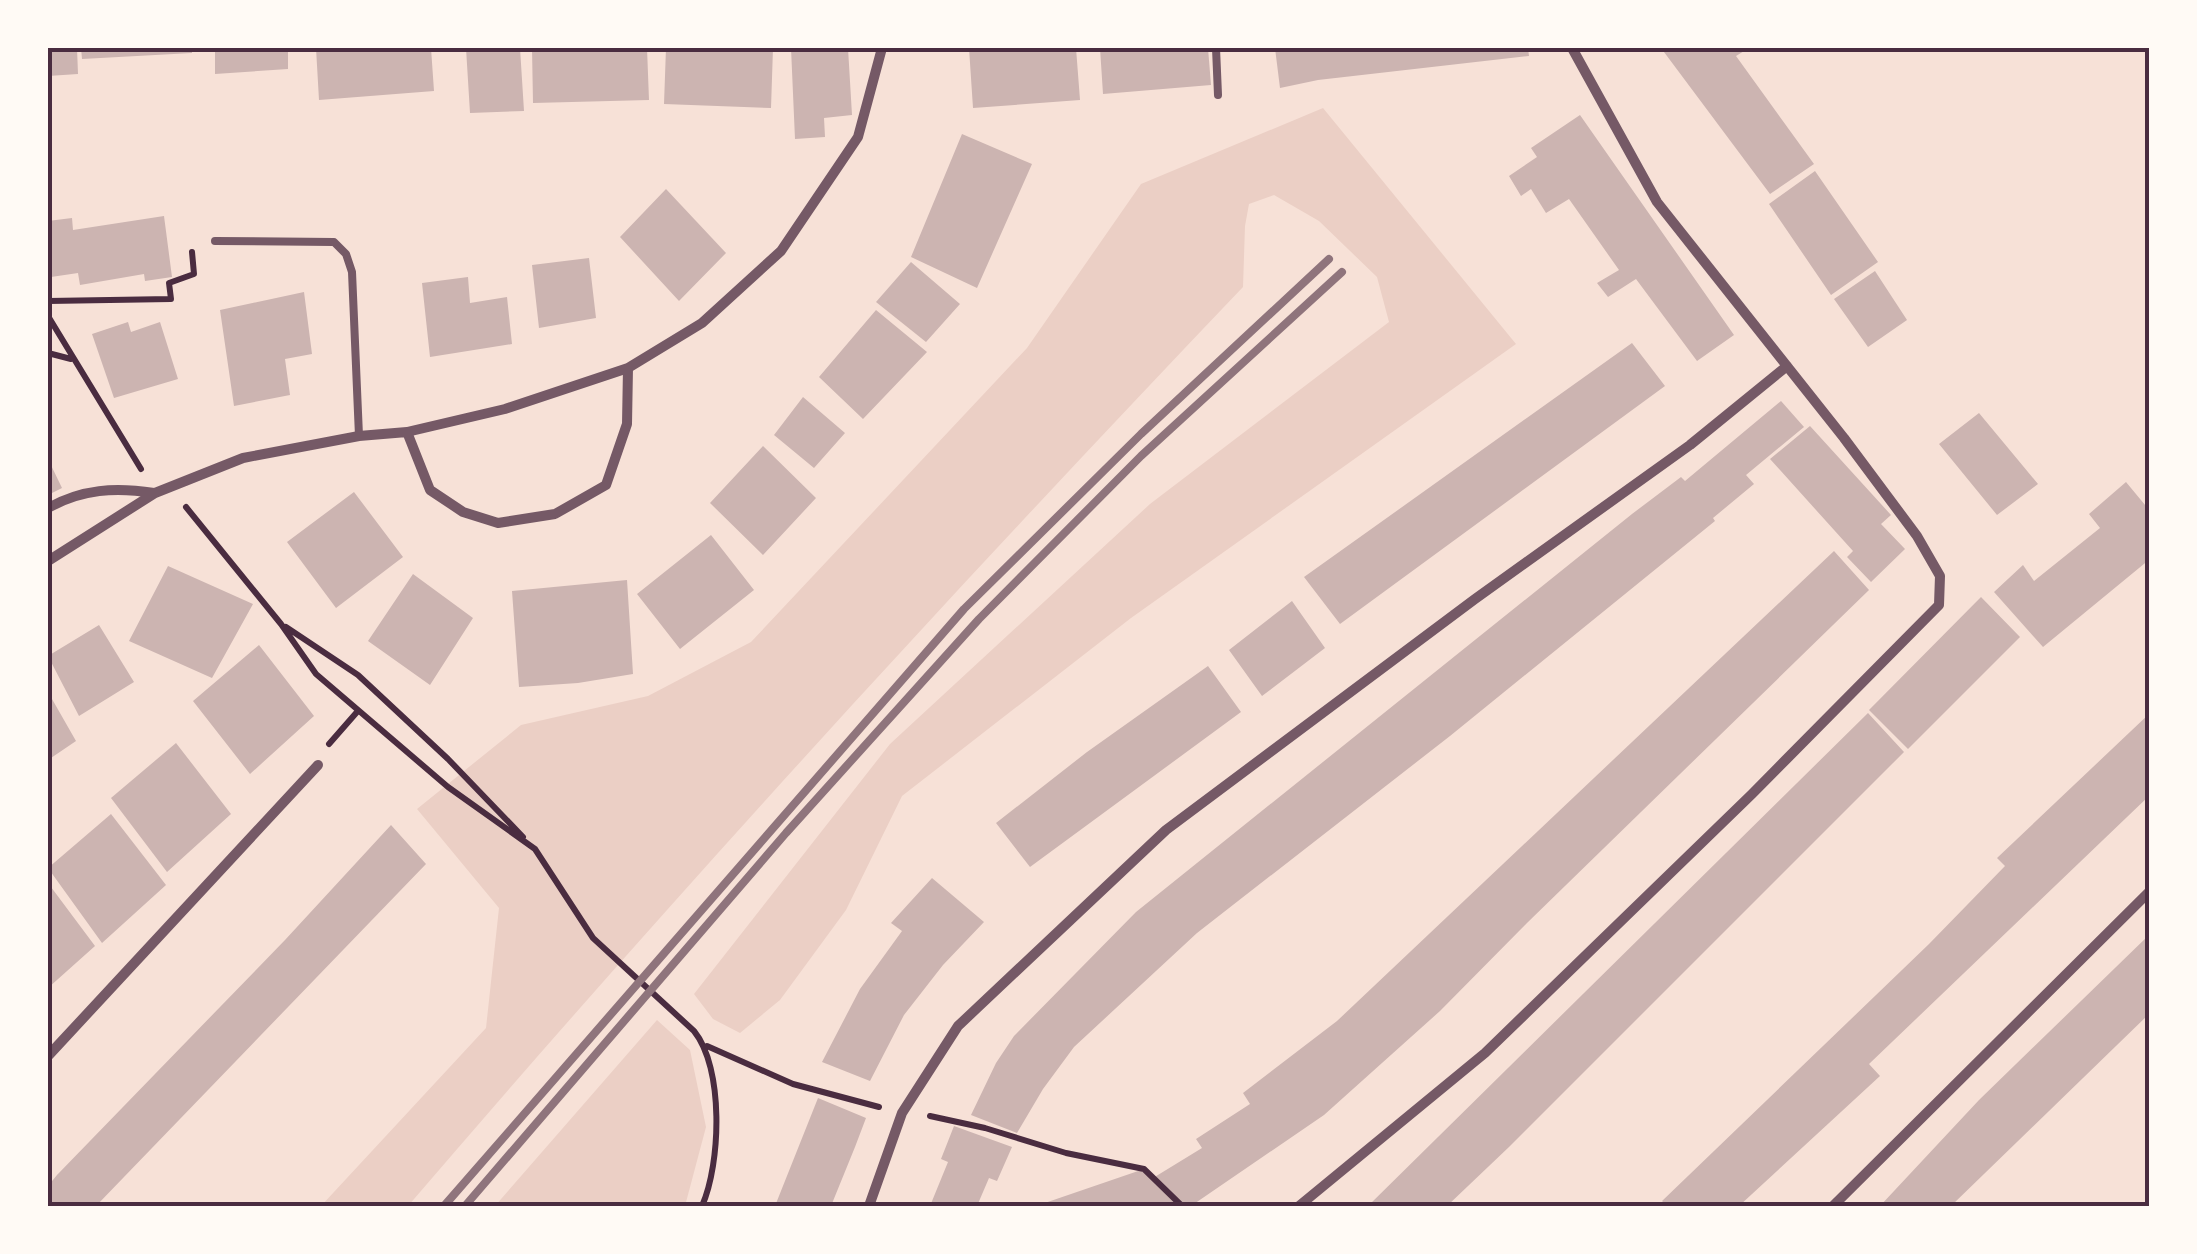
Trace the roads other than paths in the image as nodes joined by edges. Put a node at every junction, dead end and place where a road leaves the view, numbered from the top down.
1 (882, 48) edge
2 (1216, 48) edge
3 (1572, 48) edge
4 (1218, 96) dead end
5 (215, 241) road end
6 (1787, 366) junction
7 (628, 368) junction
8 (407, 432) junction
9 (359, 436) junction
10 (154, 493) junction
11 (48, 508) edge
12 (48, 561) edge
13 (318, 765) dead end
14 (2150, 891) edge
15 (48, 1056) edge
16 (869, 1206) edge
17 (1299, 1206) edge
18 (1833, 1206) edge

1 - 7 street
2 - 4 lane
3 - 6 street
5 - 9 lane
6 - 16 street
6 - 17 street
7 - 8 street
7 - 8 street
8 - 9 street
9 - 10 street
10 - 11 street
10 - 12 street
13 - 15 street
14 - 18 street

